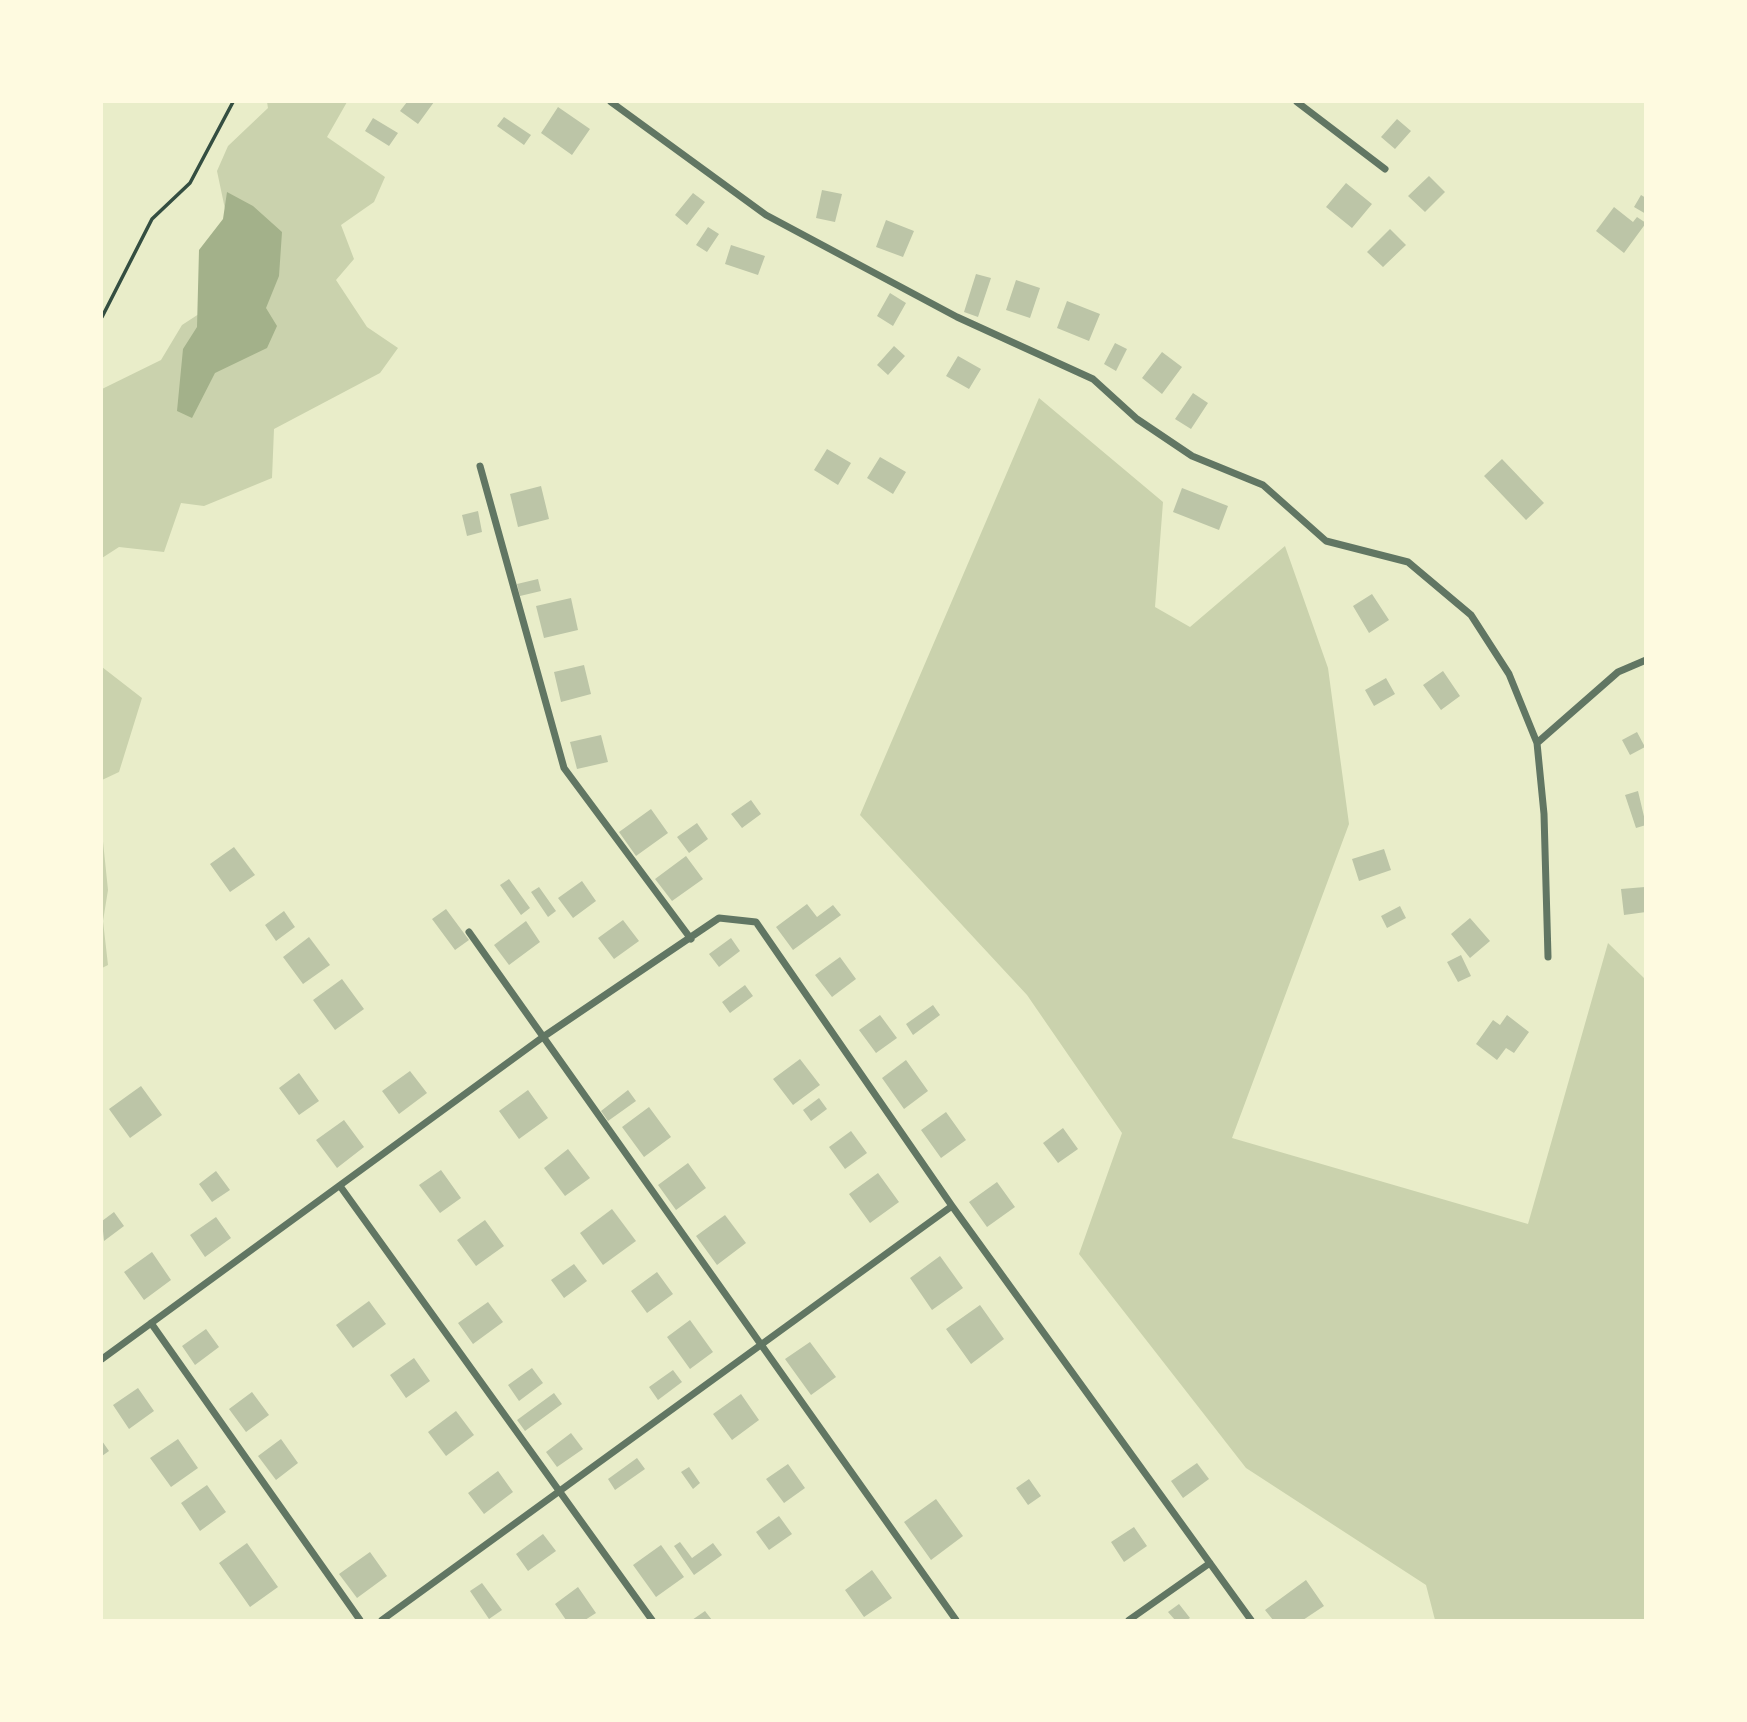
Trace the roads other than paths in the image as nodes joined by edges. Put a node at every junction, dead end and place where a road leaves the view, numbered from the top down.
1 (611, 102) edge
2 (1297, 102) edge
3 (1385, 169) dead end
4 (481, 466) dead end
5 (1646, 660) edge
6 (1537, 743) junction
7 (469, 932) dead end
8 (691, 939) junction
9 (1548, 957) dead end
10 (543, 1037) junction
11 (340, 1185) junction
12 (952, 1206) junction
13 (151, 1324) junction
14 (761, 1345) junction
15 (102, 1359) edge
16 (561, 1490) junction
17 (1210, 1563) junction
18 (360, 1620) edge
19 (382, 1620) edge
20 (652, 1620) edge
21 (956, 1620) edge
22 (1129, 1620) edge
23 (1251, 1620) edge

1 - 6 street
2 - 3 street
4 - 8 street
5 - 6 street
6 - 9 street
7 - 10 street
8 - 10 street
8 - 12 street
10 - 11 street
10 - 14 street
11 - 13 street
11 - 16 street
12 - 14 street
12 - 17 street
13 - 15 street
13 - 18 street
14 - 16 street
14 - 21 street
16 - 19 street
16 - 20 street
17 - 22 street
17 - 23 street

